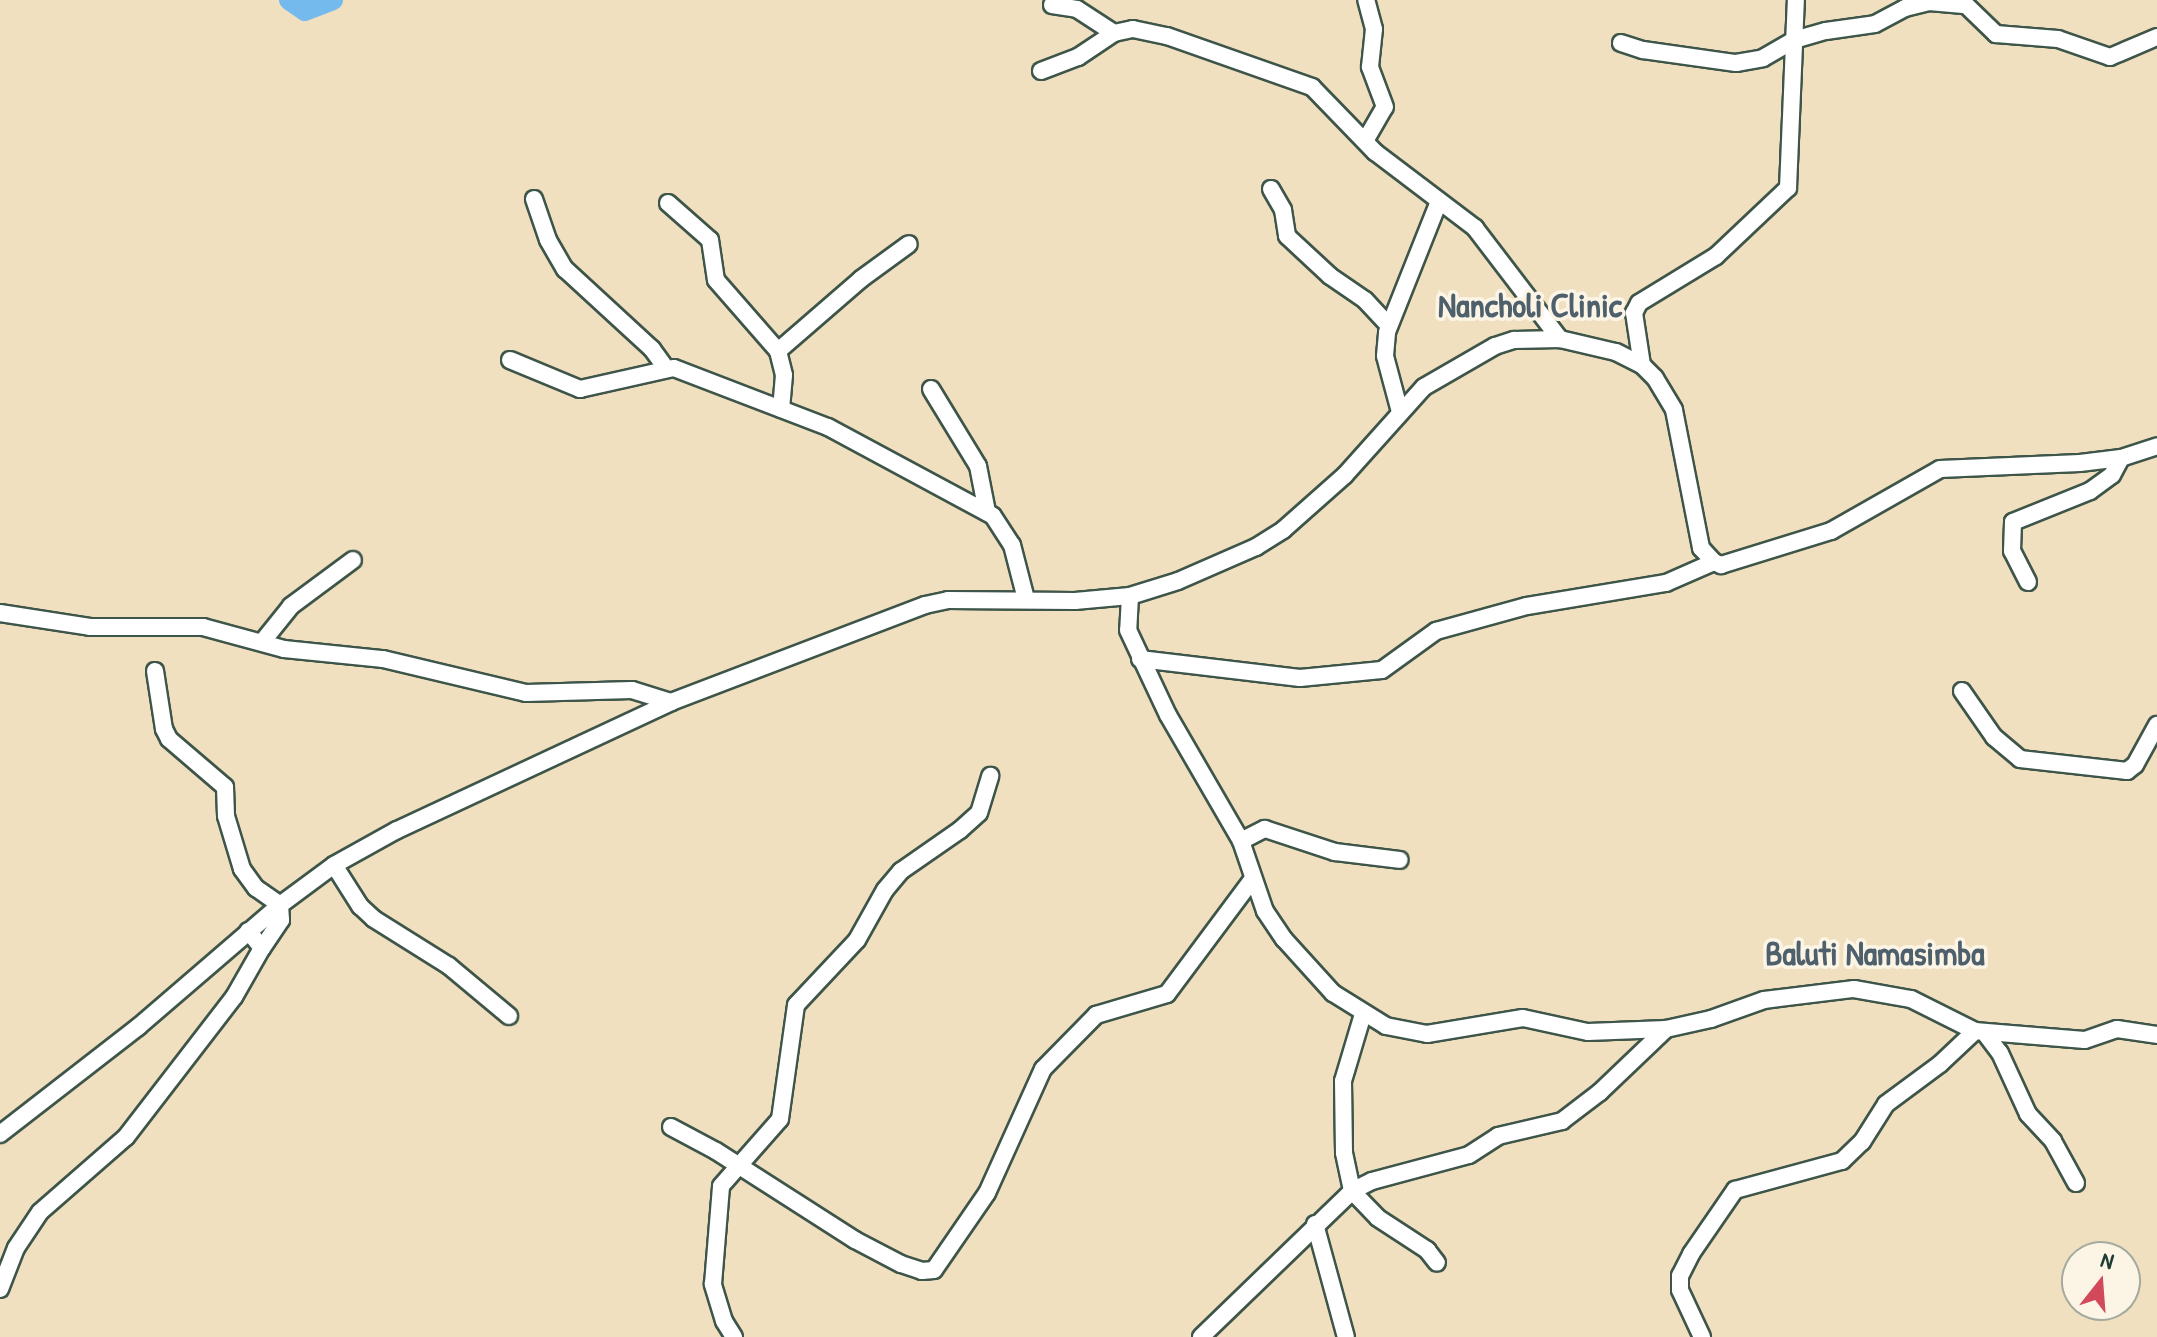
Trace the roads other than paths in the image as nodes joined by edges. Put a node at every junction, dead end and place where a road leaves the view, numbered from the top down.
1 (1366, 0) edge
2 (1796, 0) edge
3 (1052, 5) dead end
4 (1114, 33) junction
5 (2157, 37) edge
6 (1794, 40) junction
7 (1621, 43) dead end
8 (1041, 71) dead end
9 (1365, 141) junction
10 (1271, 189) dead end
11 (534, 199) dead end
12 (1439, 201) junction
13 (668, 203) dead end
14 (909, 244) dead end
15 (1389, 326) junction
16 (1560, 339) junction
17 (778, 351) junction
18 (510, 360) dead end
19 (1642, 365) junction
20 (666, 368) junction
21 (931, 389) dead end
22 (781, 409) junction
23 (1400, 412) junction
24 (2157, 446) edge
25 (2121, 458) junction
26 (987, 512) junction
27 (353, 560) dead end
28 (1714, 562) junction
29 (2028, 582) dead end
30 (1130, 596) junction
31 (1026, 599) junction
32 (0, 613) edge
33 (263, 641) junction
34 (1140, 659) junction
35 (155, 671) dead end
36 (1962, 691) dead end
37 (671, 702) junction
38 (2157, 725) edge
39 (990, 776) dead end
40 (1241, 841) junction
41 (1400, 860) dead end
42 (334, 865) junction
43 (1252, 880) junction
44 (280, 905) junction
45 (248, 931) junction
46 (262, 948) junction
47 (1363, 1014) junction
48 (509, 1016) dead end
49 (1666, 1029) junction
50 (1979, 1031) junction
51 (2157, 1035) edge
52 (671, 1127) dead end
53 (0, 1134) edge
54 (738, 1166) junction
55 (2076, 1183) dead end
56 (1352, 1191) junction
57 (1315, 1224) junction
58 (1437, 1263) dead end
59 (0, 1289) edge
60 (734, 1337) edge
61 (1201, 1337) edge
62 (1346, 1337) edge
63 (1702, 1337) edge

1 - 9 street
2 - 6 street
3 - 4 street
4 - 8 street
4 - 9 street
5 - 6 street
6 - 7 street
6 - 19 street
9 - 12 street
10 - 15 street
11 - 20 street
12 - 15 street
12 - 16 street
13 - 17 street
14 - 17 street
15 - 23 street
16 - 19 street
16 - 23 street
17 - 22 street
18 - 20 street
19 - 28 street
20 - 22 street
21 - 26 street
22 - 26 street
23 - 30 street
24 - 25 street
25 - 28 street
25 - 29 street
26 - 31 street
27 - 33 street
28 - 34 street
30 - 31 street
30 - 34 street
31 - 37 street
32 - 33 street
33 - 37 street
34 - 40 street
35 - 44 street
36 - 38 street
37 - 42 street
39 - 54 street
40 - 41 street
40 - 43 street
42 - 44 street
42 - 48 street
43 - 47 street
43 - 54 street
44 - 45 street
44 - 46 street
45 - 46 street
45 - 53 street
46 - 59 street
47 - 49 street
47 - 56 street
49 - 50 street
49 - 56 street
50 - 51 street
50 - 55 street
50 - 63 street
52 - 54 street
54 - 60 street
56 - 57 street
56 - 58 street
57 - 61 street
57 - 62 street

